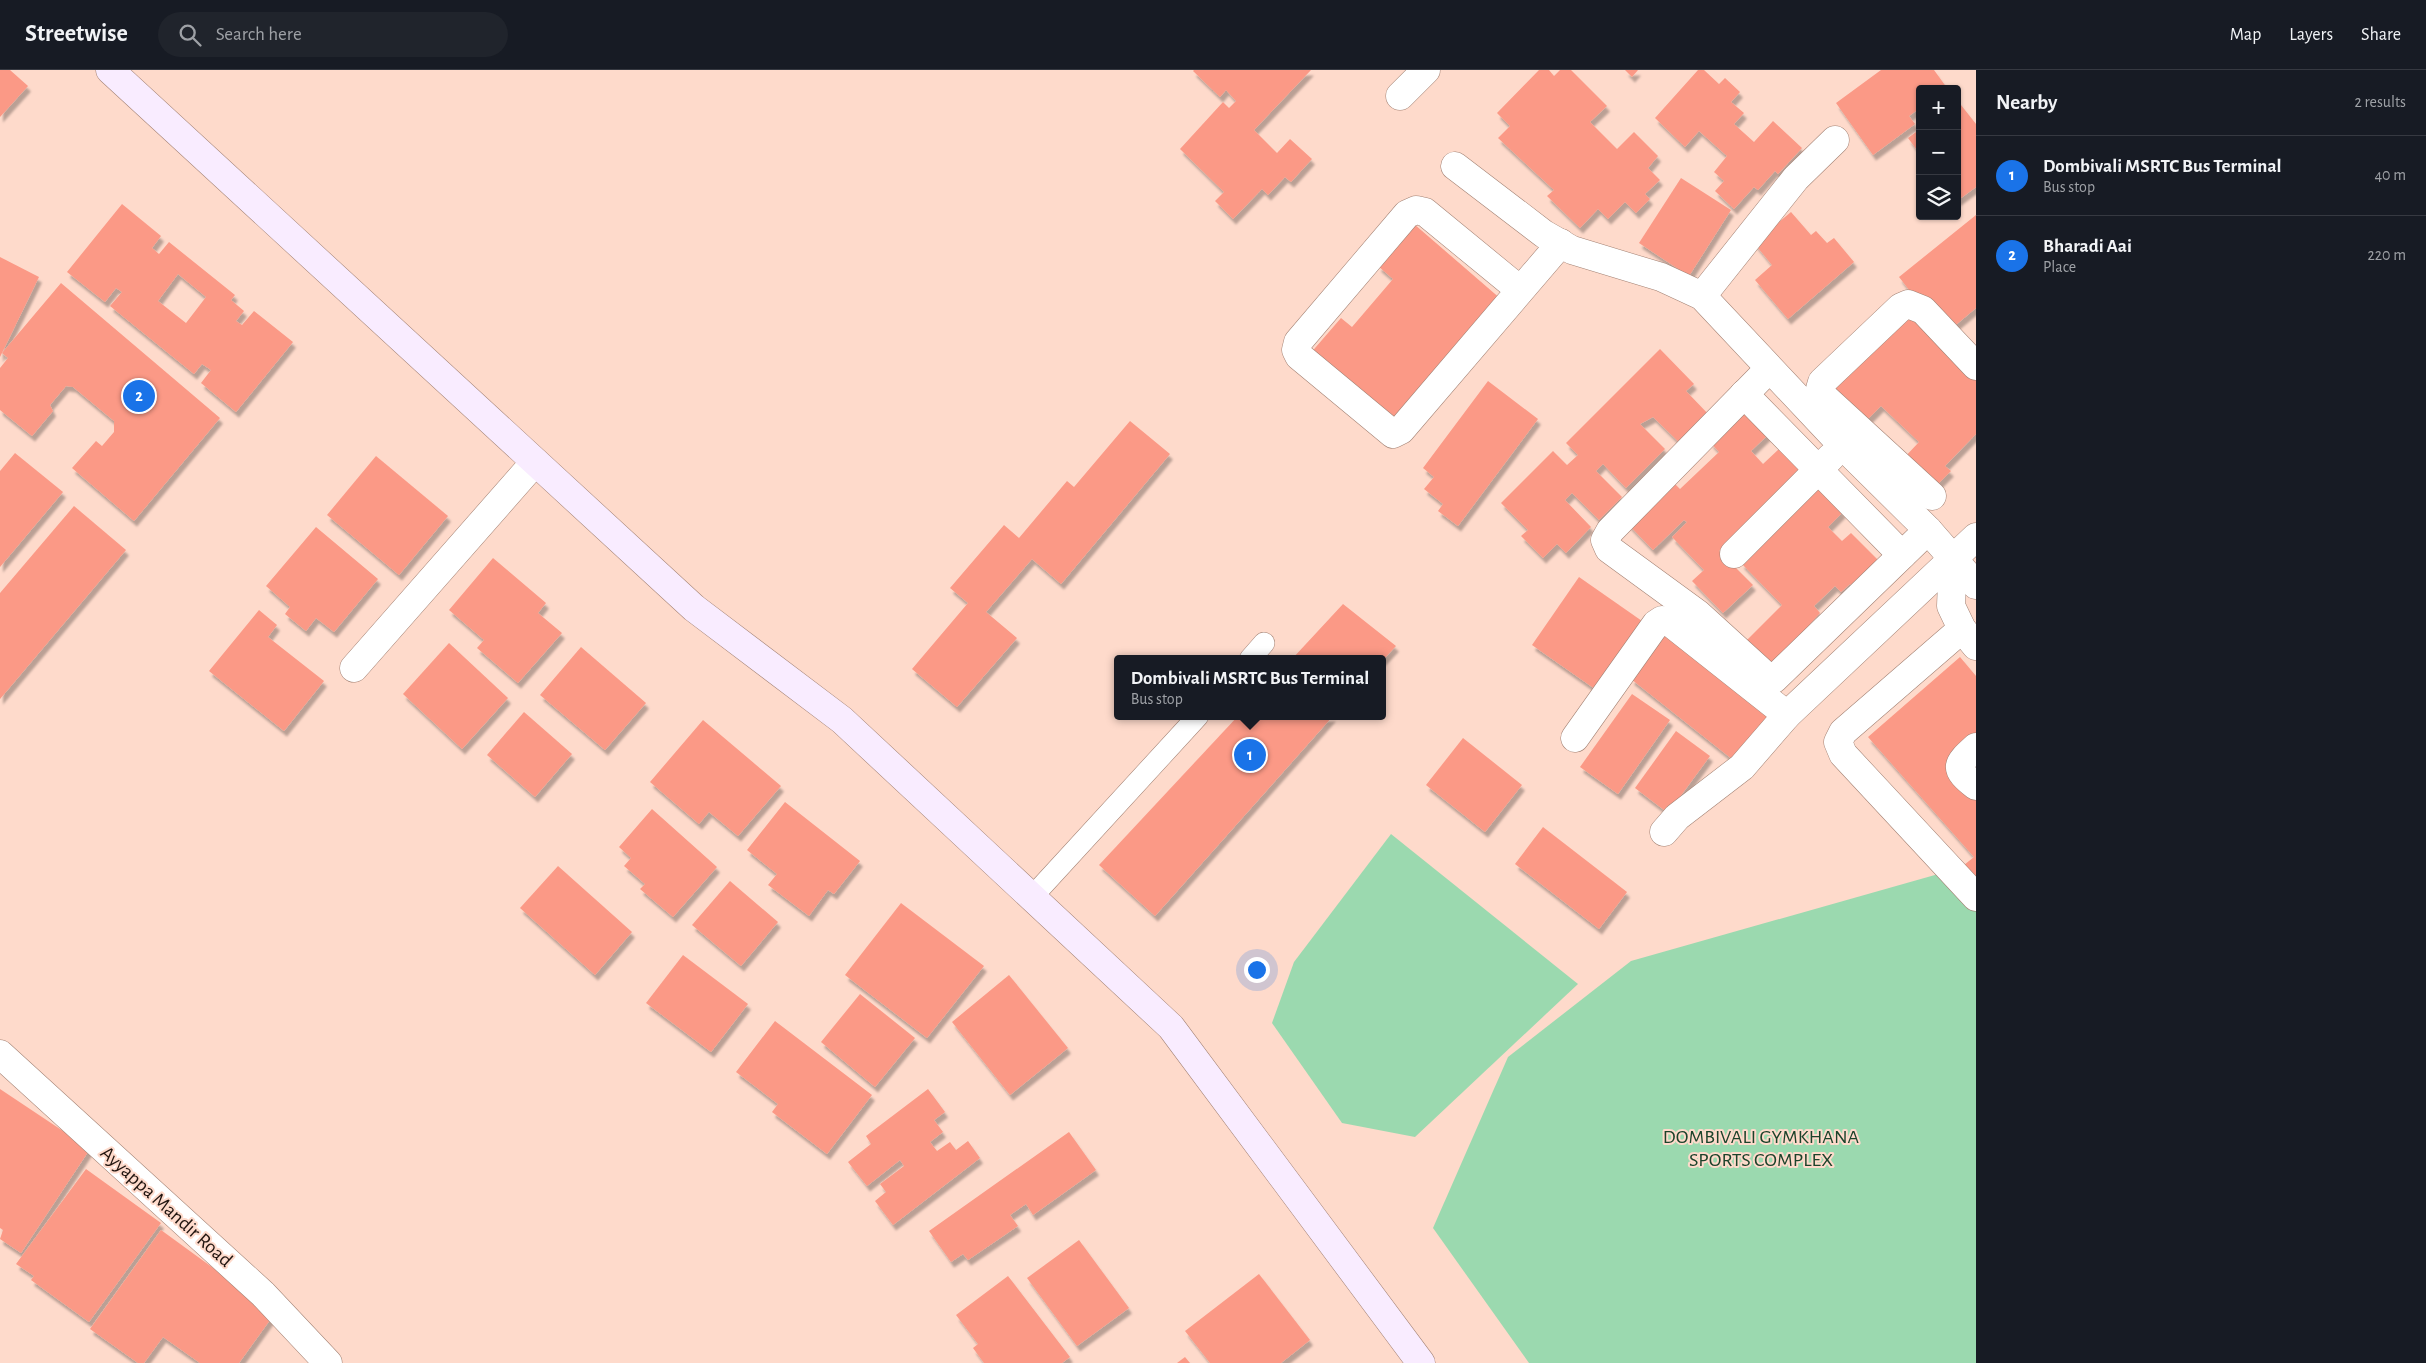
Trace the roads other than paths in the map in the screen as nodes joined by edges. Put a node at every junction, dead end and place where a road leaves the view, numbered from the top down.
1 (110, 70) edge
2 (1426, 70) edge
3 (1400, 96) dead end
4 (1835, 140) dead end
5 (1455, 166) dead end
6 (1560, 243) junction
7 (1520, 290) junction
8 (1702, 296) junction
9 (1976, 366) edge
10 (1770, 369) junction
11 (1744, 394) junction
12 (1859, 451) junction
13 (536, 462) junction
14 (1819, 470) junction
15 (1932, 496) dead end
16 (1928, 530) junction
17 (1976, 537) edge
18 (1734, 554) dead end
19 (1902, 554) junction
20 (1953, 557) junction
21 (1976, 585) edge
22 (1969, 637) edge
23 (354, 668) dead end
24 (1788, 715) junction
25 (1194, 720) edge
26 (1575, 738) dead end
27 (1976, 747) edge
28 (1976, 786) edge
29 (1664, 832) dead end
30 (1032, 897) junction
31 (1976, 897) edge
32 (0, 1054) edge
33 (328, 1363) edge
34 (1421, 1363) edge

1 - 13 street
2 - 3 street
4 - 8 street
5 - 6 street
6 - 7 street
6 - 8 street
7 - 7 street
8 - 10 street
9 - 12 street
10 - 11 street
10 - 12 street
11 - 14 street
11 - 19 street
12 - 14 street
12 - 15 street
12 - 16 street
13 - 23 street
13 - 30 street
14 - 18 street
14 - 19 street
16 - 19 street
16 - 20 street
17 - 20 street
20 - 21 street
20 - 22 street
20 - 24 street
22 - 31 street
24 - 26 street
24 - 29 street
25 - 30 lane
27 - 28 street
30 - 34 street
32 - 33 street, Ayyappa Mandir Road

